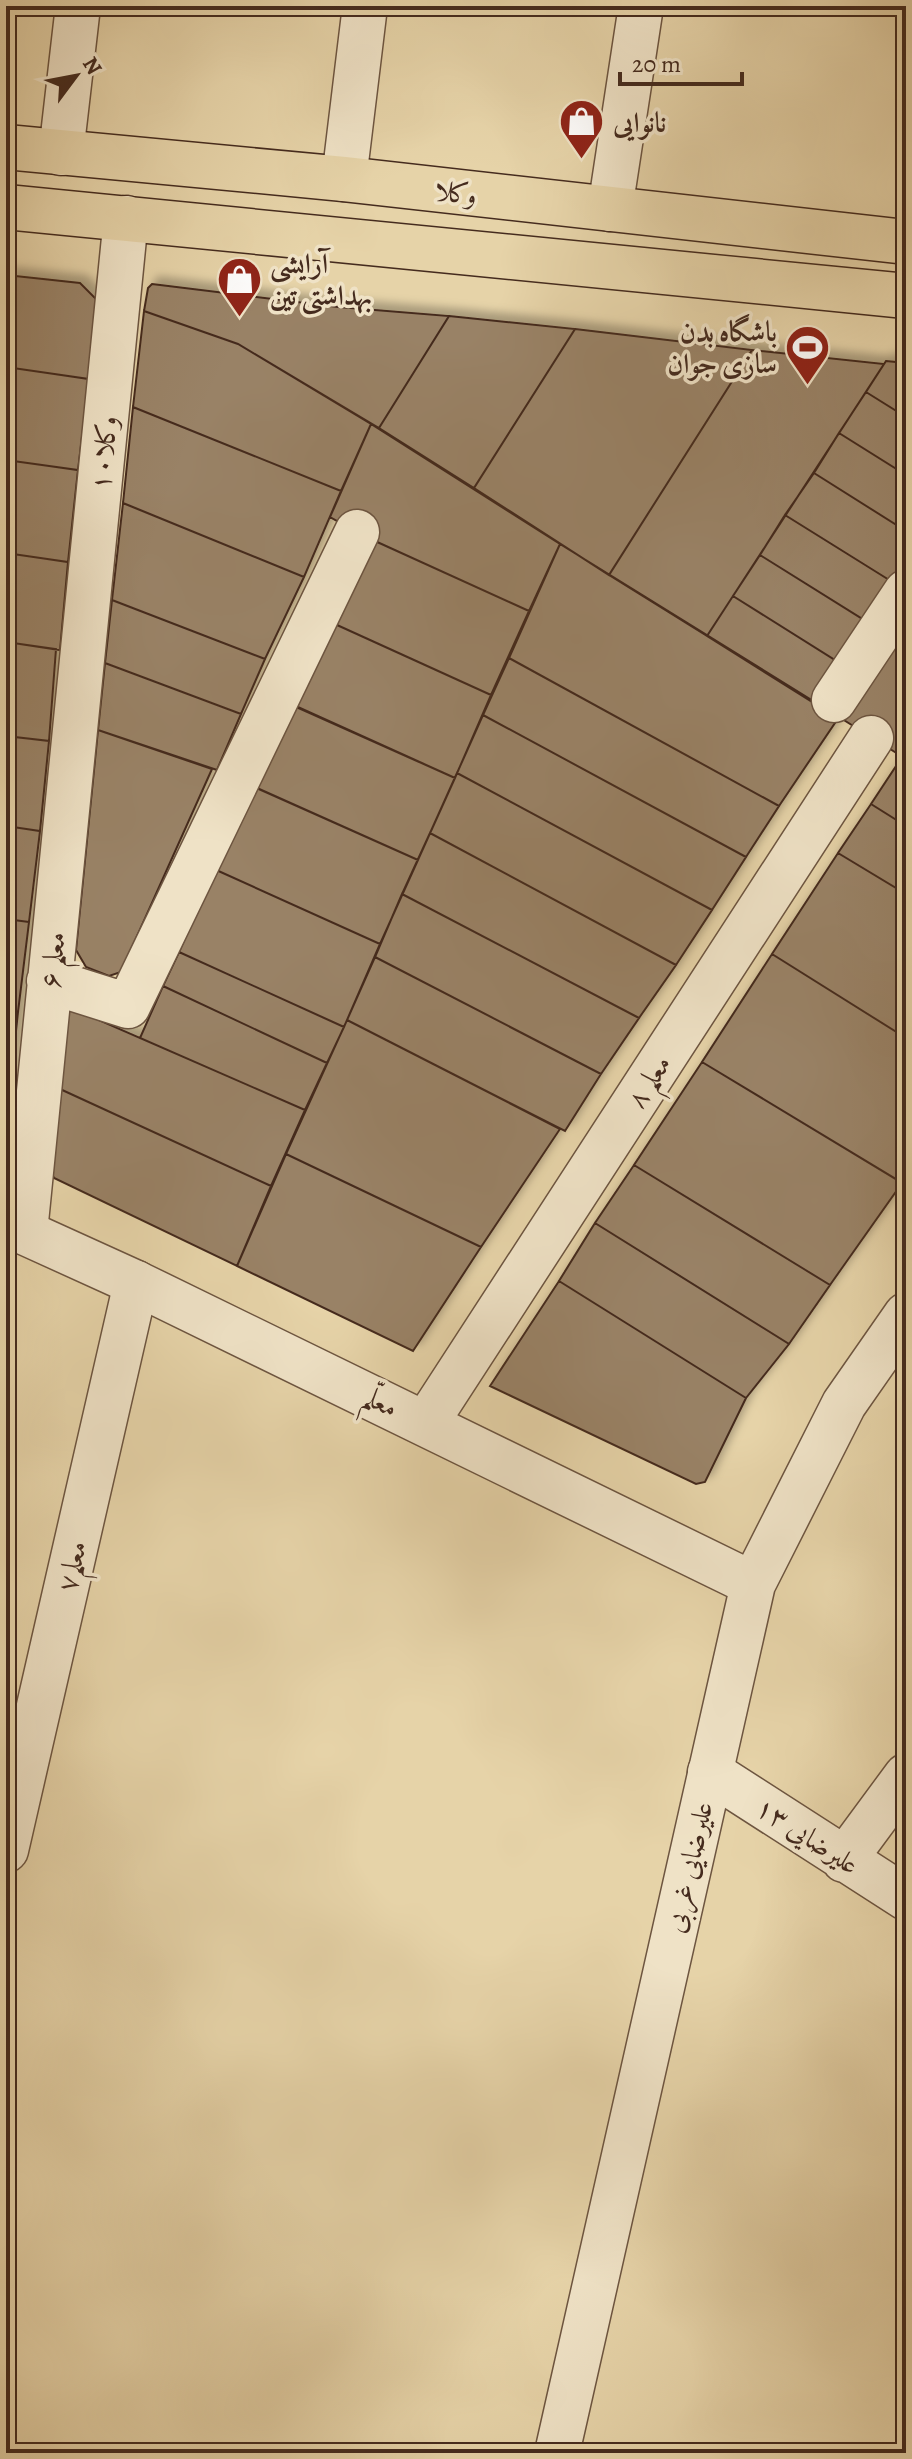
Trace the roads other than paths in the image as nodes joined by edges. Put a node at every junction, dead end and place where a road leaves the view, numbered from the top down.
1 (78, 6) edge
2 (365, 6) edge
3 (641, 6) edge
4 (6, 147) edge
5 (61, 153) junction
6 (344, 179) junction
7 (6, 207) edge
8 (610, 209) junction
9 (126, 218) junction
10 (906, 242) edge
11 (906, 296) edge
12 (357, 532) dead end
13 (906, 592) edge
14 (81, 687) joint
15 (834, 700) dead end
16 (871, 738) dead end
17 (49, 981) junction
18 (15, 1228) edge
19 (136, 1283) junction
20 (906, 1315) edge
21 (426, 1423) junction
22 (753, 1584) junction
23 (710, 1772) junction
24 (906, 1776) edge
25 (6, 1850) edge
26 (844, 1860) junction
27 (906, 1898) edge
28 (557, 2453) edge

1 - 5 street
2 - 6 street
3 - 8 street
4 - 5 main road, وکلا
5 - 6 main road, وکلا
6 - 8 main road, وکلا
7 - 9 main road, وکلا
8 - 10 main road, وکلا
9 - 11 main road, وکلا
9 - 14 street, وکلا۱۰
12 - 17 street
13 - 15 street
14 - 17 street, ۶ معلم
16 - 21 street, ۸ معلم
17 - 18 street, ۶ معلم
18 - 19 street, معلّم
19 - 21 street, معلّم
19 - 25 street, معلم۷
20 - 22 street, علیرضایی غربی
21 - 22 street, معلّم
22 - 23 street, علیرضایی غربی
23 - 26 street, ۱۳ علیرضایی
23 - 28 street, علیرضایی غربی
24 - 26 street
26 - 27 street, ۱۳ علیرضایی

